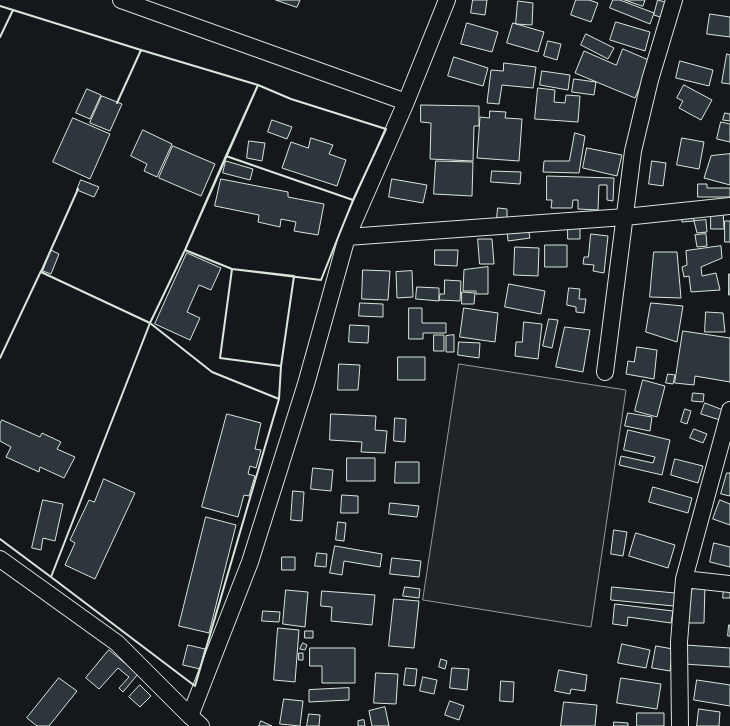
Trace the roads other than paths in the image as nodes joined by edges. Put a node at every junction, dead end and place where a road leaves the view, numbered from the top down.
1 (121, 0) edge
2 (447, 0) edge
3 (674, 0) edge
4 (406, 102) junction
5 (730, 206) edge
6 (625, 217) junction
7 (347, 237) junction
8 (605, 372) dead end
9 (730, 410) edge
10 (0, 559) edge
11 (684, 579) junction
12 (730, 584) edge
13 (196, 721) edge
14 (680, 726) edge

1 - 4 street
2 - 4 street
3 - 6 street
4 - 7 street
5 - 6 street
6 - 7 street
6 - 8 street
7 - 13 street
9 - 11 street
10 - 13 street
11 - 12 street
11 - 14 street

